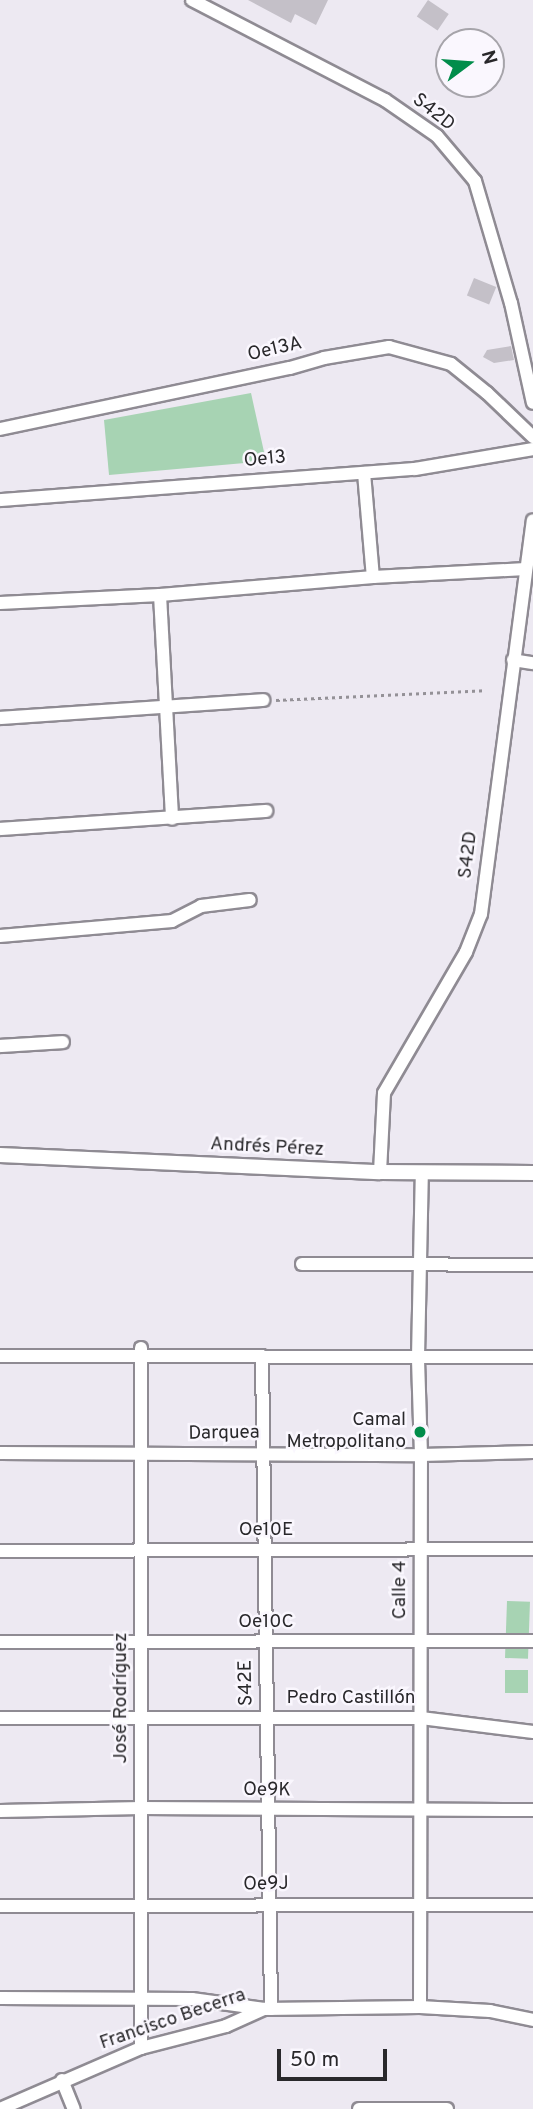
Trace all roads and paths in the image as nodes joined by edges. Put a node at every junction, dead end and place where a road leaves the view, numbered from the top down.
1 (192, 0) edge
2 (533, 402) edge
3 (0, 429) edge
4 (533, 437) edge
5 (533, 449) edge
6 (364, 473) junction
7 (0, 500) edge
8 (533, 520) edge
9 (526, 569) junction
10 (373, 577) junction
11 (160, 595) junction
12 (0, 603) edge
13 (513, 660) junction
14 (533, 663) edge
15 (485, 690) dead end
16 (262, 700) joint
17 (166, 708) junction
18 (0, 718) edge
19 (266, 811) dead end
20 (172, 819) junction
21 (0, 829) edge
22 (250, 900) dead end
23 (0, 936) edge
24 (63, 1042) dead end
25 (0, 1046) edge
26 (0, 1155) edge
27 (380, 1172) junction
28 (422, 1172) junction
29 (533, 1173) edge
30 (419, 1264) junction
31 (302, 1265) dead end
32 (533, 1265) edge
33 (141, 1352) junction
34 (0, 1356) edge
35 (262, 1356) junction
36 (418, 1357) junction
37 (533, 1357) edge
38 (533, 1452) edge
39 (0, 1453) edge
40 (263, 1453) junction
41 (141, 1454) junction
42 (421, 1455) junction
43 (141, 1549) junction
44 (420, 1549) junction
45 (533, 1549) edge
46 (0, 1551) edge
47 (264, 1551) junction
48 (141, 1640) junction
49 (421, 1640) junction
50 (533, 1641) edge
51 (0, 1642) edge
52 (266, 1643) junction
53 (0, 1718) edge
54 (421, 1718) junction
55 (141, 1719) junction
56 (267, 1719) junction
57 (533, 1732) edge
58 (141, 1808) junction
59 (533, 1810) edge
60 (0, 1811) edge
61 (268, 1811) junction
62 (420, 1811) junction
63 (269, 1903) junction
64 (421, 1904) junction
65 (533, 1905) edge
66 (0, 1906) edge
67 (141, 1906) junction
68 (141, 1997) junction
69 (0, 1998) edge
70 (420, 2007) junction
71 (267, 2009) junction
72 (533, 2020) edge
73 (141, 2048) junction
74 (62, 2080) junction
75 (0, 2109) edge
76 (75, 2109) edge
77 (359, 2109) edge
78 (447, 2109) edge

1 - 2 street, S42D
3 - 4 street, Oe13A
5 - 6 street, Oe13
6 - 7 street, Oe13
6 - 10 street
8 - 9 street, S42D
9 - 10 street
9 - 13 street, S42D
10 - 11 street
11 - 12 street
11 - 17 street
13 - 14 street
13 - 27 street, S42D
15 - 16 path
16 - 17 street
17 - 18 street
17 - 20 street
19 - 20 street
20 - 21 street
22 - 23 street
24 - 25 street
26 - 27 street, Andrés Pérez
27 - 28 street, Andrés Pérez
28 - 29 street, Andrés Pérez
28 - 30 street, Calle 4
30 - 31 street
30 - 32 street
30 - 36 street, Calle 4
33 - 34 street
33 - 35 street
33 - 41 street, José Rodríguez
35 - 36 street
35 - 40 street, S42E
36 - 37 street
36 - 42 street, Calle 4
38 - 42 street, Darquea
39 - 41 street, Darquea
40 - 41 street, Darquea
40 - 42 street, Darquea
40 - 47 street, S42E
41 - 43 street, José Rodríguez
42 - 44 street, Calle 4
43 - 46 street, Oe10E
43 - 47 street, Oe10E
43 - 48 street, José Rodríguez
44 - 45 street, Oe10E
44 - 47 street, Oe10E
44 - 49 street, Calle 4
47 - 52 street, S42E
48 - 51 street, Oe10C
48 - 52 street, Oe10C
48 - 55 street, José Rodríguez
49 - 50 street, Oe10C
49 - 52 street, Oe10C
49 - 54 street, Calle 4
52 - 56 street, S42E
53 - 55 street, Pedro Castillón
54 - 56 street, Pedro Castillón
54 - 57 street, Pedro Castillón
54 - 62 street, Calle 4
55 - 56 street, Pedro Castillón
55 - 58 street, José Rodríguez
56 - 61 street, S42E
58 - 60 street, Oe9K
58 - 61 street, Oe9K
58 - 67 street, José Rodríguez
59 - 62 street, Oe9K
61 - 62 street, Oe9K
61 - 63 street, S42E
62 - 64 street, Calle 4
63 - 64 street, Oe9J
63 - 67 street, Oe9J
63 - 71 street, S42E
64 - 65 street, Oe9J
64 - 70 street, Calle 4
66 - 67 street, Oe9J
67 - 68 street, José Rodríguez
68 - 69 street
68 - 71 street
68 - 73 street, José Rodríguez
70 - 71 street, Francisco Becerra
70 - 72 street, Francisco Becerra
71 - 73 street, Francisco Becerra
73 - 74 street, Francisco Becerra
74 - 75 street, Francisco Becerra
74 - 76 street
77 - 78 street

